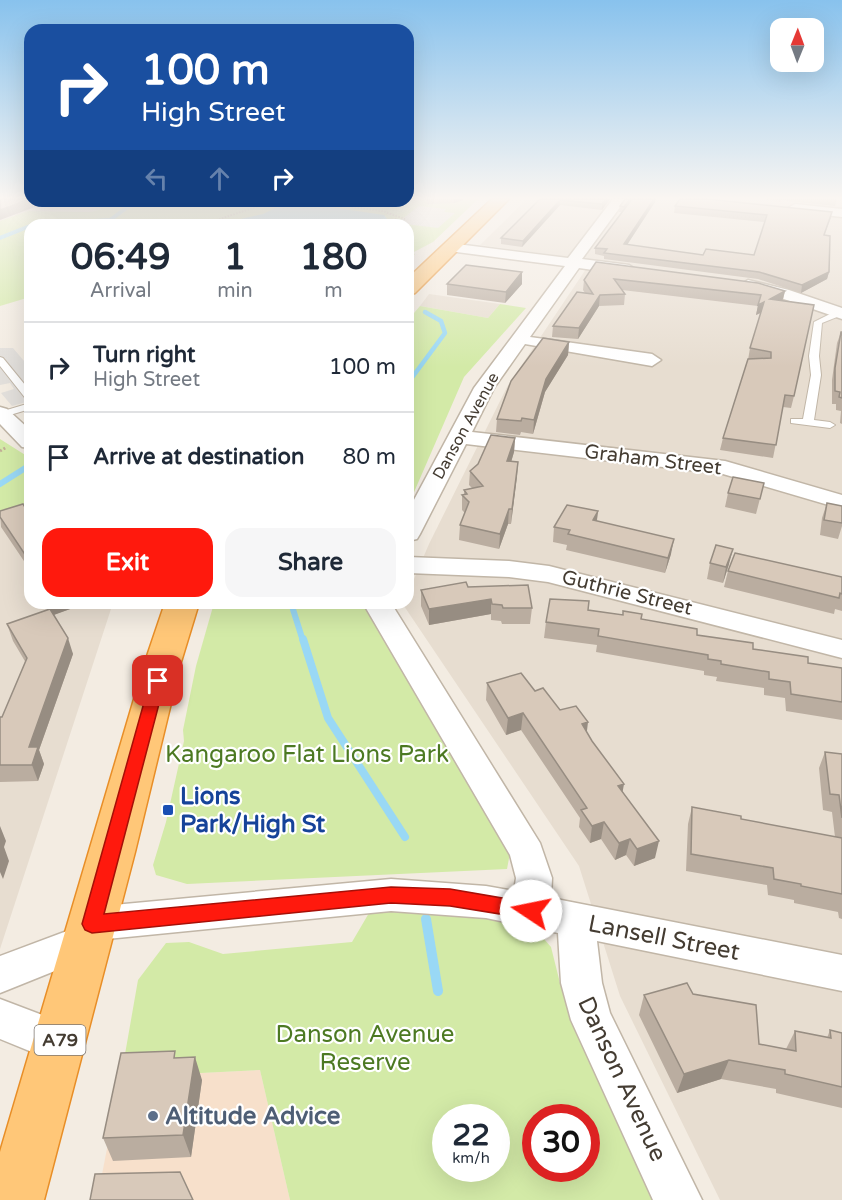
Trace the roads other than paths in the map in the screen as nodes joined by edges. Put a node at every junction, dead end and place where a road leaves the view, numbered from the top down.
1 (442, 255) edge
2 (507, 255) edge
3 (579, 255) edge
4 (573, 263) junction
5 (641, 272) edge
6 (414, 283) edge
7 (730, 283) edge
8 (841, 313) edge
9 (519, 340) junction
10 (0, 360) edge
11 (652, 360) dead end
12 (24, 390) edge
13 (24, 408) edge
14 (1, 414) edge
15 (795, 421) dead end
16 (808, 422) junction
17 (830, 425) dead end
18 (24, 436) edge
19 (459, 437) junction
20 (842, 502) edge
21 (414, 523) edge
22 (414, 566) edge
23 (180, 609) edge
24 (381, 609) edge
25 (842, 649) edge
26 (531, 911) junction
27 (578, 920) junction
28 (90, 932) junction
29 (842, 973) edge
30 (0, 975) edge
31 (0, 1019) edge
32 (59, 1042) junction
33 (15, 1200) edge
34 (678, 1200) edge

1 - 6 highway
2 - 4 street
3 - 4 street, Danson Avenue
4 - 5 street
4 - 9 street, Danson Avenue
7 - 8 street
8 - 16 lane
9 - 11 street
9 - 19 street, Danson Avenue
10 - 12 lane
13 - 14 lane
14 - 18 street
15 - 16 lane
16 - 17 lane
19 - 20 street, Graham Street
19 - 21 street, Danson Avenue
22 - 25 street, Guthrie Street
23 - 28 highway, A79
24 - 26 street
26 - 27 street, Lansell Street
26 - 28 street, Lansell Street
27 - 29 street, Lansell Street
27 - 34 street, Danson Avenue
28 - 30 street, Lansell Street
28 - 32 highway, A79
31 - 32 street
32 - 33 highway, A79

